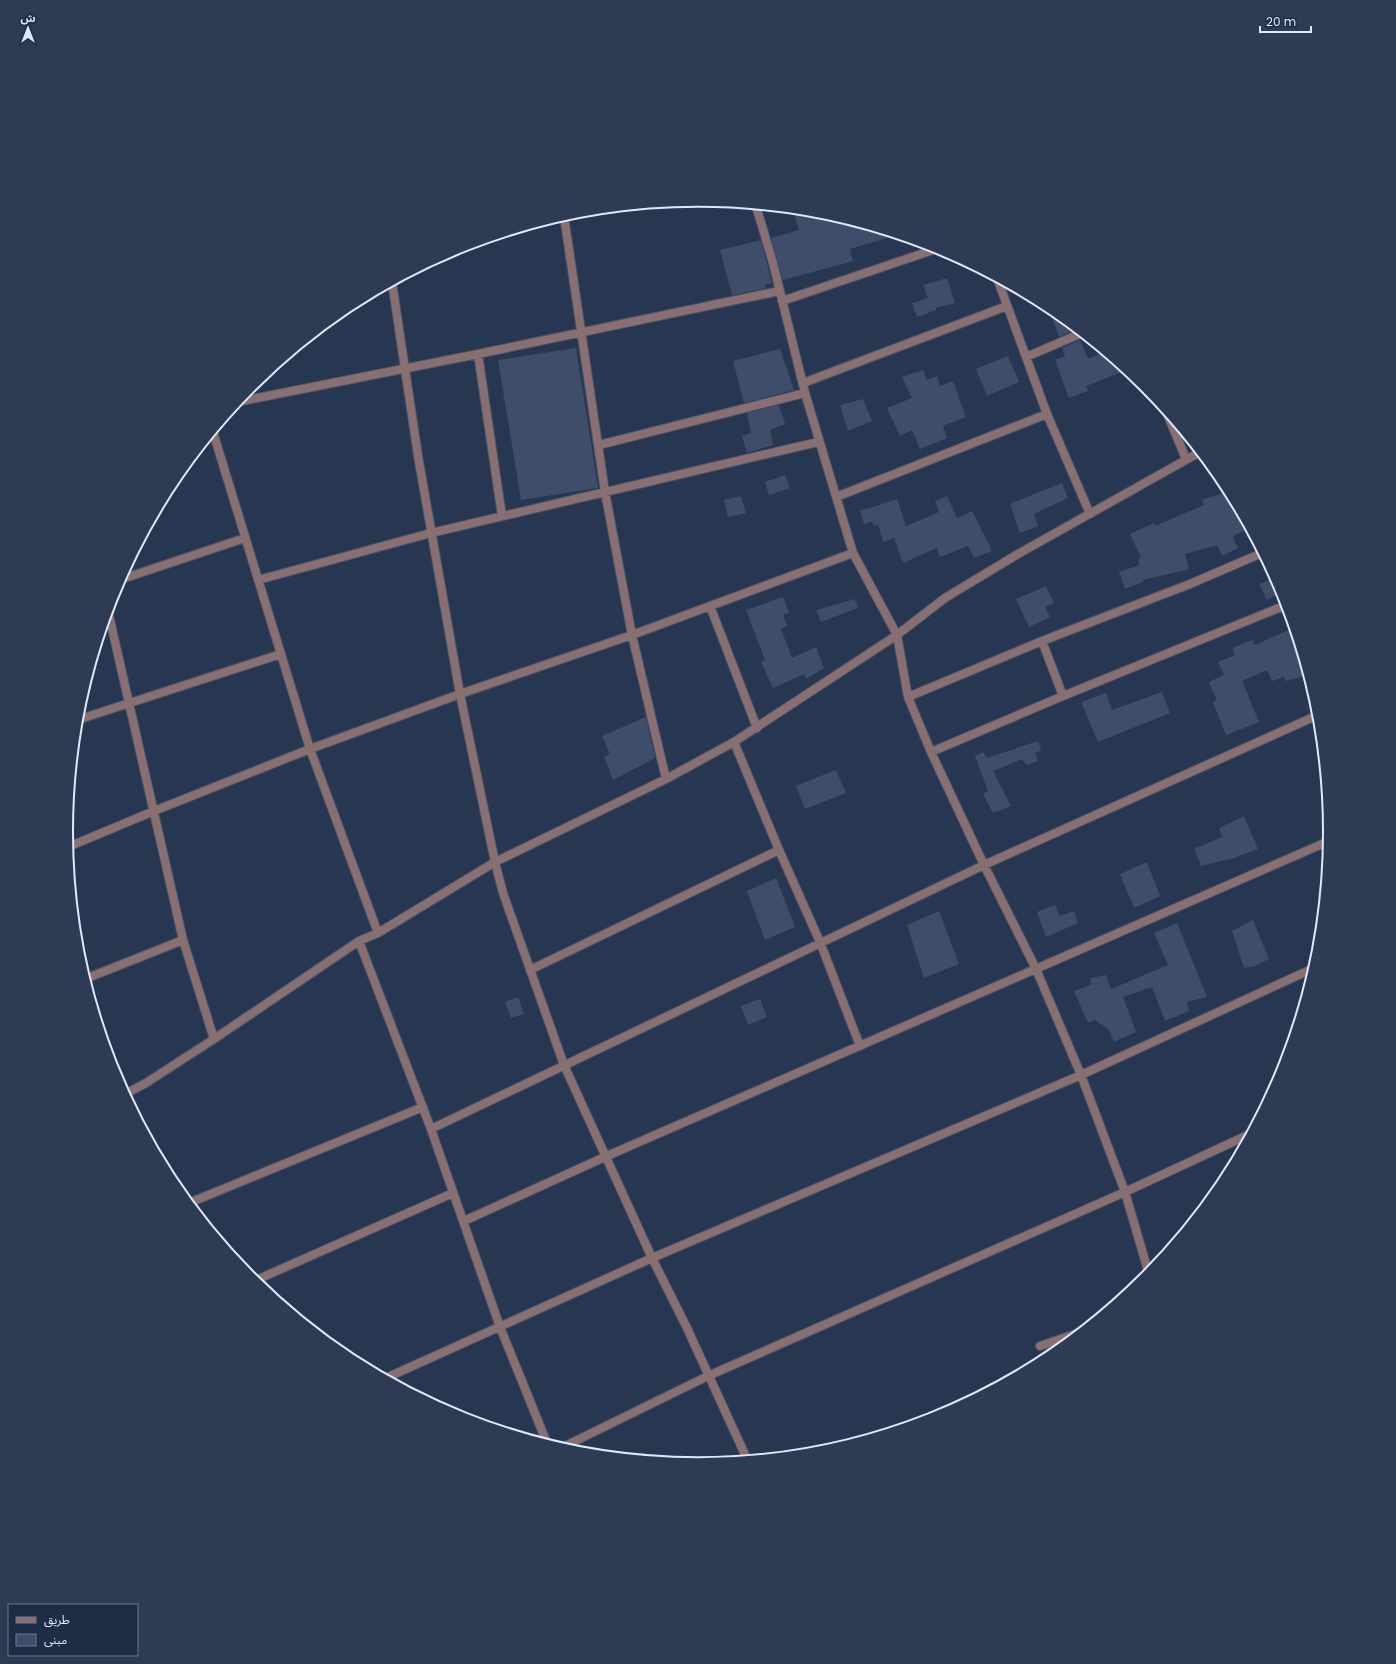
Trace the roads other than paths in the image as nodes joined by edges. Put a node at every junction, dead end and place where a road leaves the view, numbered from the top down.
1 (757, 210) edge
2 (565, 222) edge
3 (928, 252) edge
4 (1000, 285) edge
5 (393, 287) edge
6 (779, 291) junction
7 (782, 301) junction
8 (1007, 306) junction
9 (580, 333) junction
10 (1077, 335) edge
11 (478, 354) junction
12 (1026, 356) junction
13 (405, 369) junction
14 (802, 384) junction
15 (805, 393) junction
16 (247, 400) edge
17 (1047, 414) junction
18 (1172, 424) edge
19 (214, 437) edge
20 (818, 442) junction
21 (599, 445) junction
22 (1196, 454) edge
23 (1186, 459) junction
24 (605, 492) junction
25 (836, 498) junction
26 (1090, 514) junction
27 (502, 516) junction
28 (431, 533) junction
29 (245, 538) junction
30 (853, 553) junction
31 (1258, 555) edge
32 (128, 577) edge
33 (258, 580) junction
34 (710, 606) junction
35 (1281, 607) edge
36 (110, 620) edge
37 (897, 634) junction
38 (632, 635) junction
39 (1042, 641) junction
40 (281, 654) junction
41 (460, 694) junction
42 (1063, 696) junction
43 (908, 697) junction
44 (128, 704) junction
45 (1312, 717) edge
46 (84, 718) edge
47 (757, 728) junction
48 (734, 742) junction
49 (310, 748) junction
50 (931, 752) junction
51 (666, 779) junction
52 (154, 811) junction
53 (1323, 844) edge
54 (73, 845) edge
55 (778, 850) junction
56 (495, 862) junction
57 (984, 865) junction
58 (378, 933) junction
59 (183, 940) junction
60 (359, 941) junction
61 (820, 942) junction
62 (1036, 969) junction
63 (530, 970) junction
64 (1307, 971) edge
65 (90, 977) edge
66 (214, 1039) junction
67 (860, 1046) junction
68 (564, 1065) junction
69 (1081, 1075) junction
70 (130, 1091) edge
71 (423, 1107) junction
72 (431, 1128) junction
73 (1243, 1137) edge
74 (607, 1156) junction
75 (1125, 1192) junction
76 (453, 1193) junction
77 (195, 1202) edge
78 (464, 1221) junction
79 (652, 1258) junction
80 (1147, 1267) edge
81 (260, 1278) edge
82 (500, 1326) junction
83 (1065, 1337) edge
84 (1040, 1346) dead end
85 (390, 1376) edge
86 (708, 1376) junction
87 (545, 1438) edge
88 (570, 1444) edge
89 (745, 1455) edge

1 - 6 street
2 - 9 street
3 - 7 street
4 - 8 street
5 - 13 street
6 - 7 street
6 - 9 street
7 - 14 street
8 - 12 street
8 - 14 street
9 - 11 street
9 - 21 street
10 - 12 street
11 - 13 street
11 - 27 street
12 - 17 street
13 - 16 street
13 - 28 street
14 - 15 street
15 - 20 street
15 - 21 street
17 - 25 street
17 - 26 street
18 - 23 street
19 - 29 street
20 - 24 street
20 - 25 street
21 - 24 street
22 - 23 street
23 - 26 street
24 - 27 street
24 - 38 street
25 - 30 street
26 - 37 street
27 - 28 street
28 - 33 street
28 - 41 street
29 - 32 street
29 - 33 street
30 - 34 street
30 - 37 street
31 - 39 street
33 - 40 street
34 - 38 street
34 - 47 street
35 - 42 street
36 - 44 street
37 - 43 street
37 - 47 street
38 - 41 street
38 - 51 street
39 - 42 street
39 - 43 street
40 - 44 street
40 - 49 street
41 - 49 street
41 - 56 street
42 - 50 street
43 - 50 street
44 - 46 street
44 - 52 street
45 - 57 street
47 - 48 street
48 - 51 street
48 - 55 street
49 - 52 street
49 - 58 street
50 - 57 street
51 - 56 street
52 - 54 street
52 - 59 street
53 - 62 street
55 - 61 street
55 - 63 street
56 - 58 street
56 - 63 street
57 - 61 street
57 - 62 street
58 - 60 street
59 - 65 street
59 - 66 street
60 - 66 street
60 - 71 street
61 - 67 street
61 - 68 street
62 - 67 street
62 - 69 street
63 - 68 street
64 - 69 street
66 - 70 street
67 - 74 street
68 - 72 street
68 - 74 street
69 - 75 street
69 - 79 street
71 - 72 street
71 - 77 street
72 - 76 street
73 - 75 street
74 - 78 street
74 - 79 street
75 - 80 street
75 - 86 street
76 - 78 street
76 - 81 street
78 - 82 street
79 - 82 street
79 - 86 street
82 - 85 street
82 - 87 street
83 - 84 street
86 - 88 street
86 - 89 street

